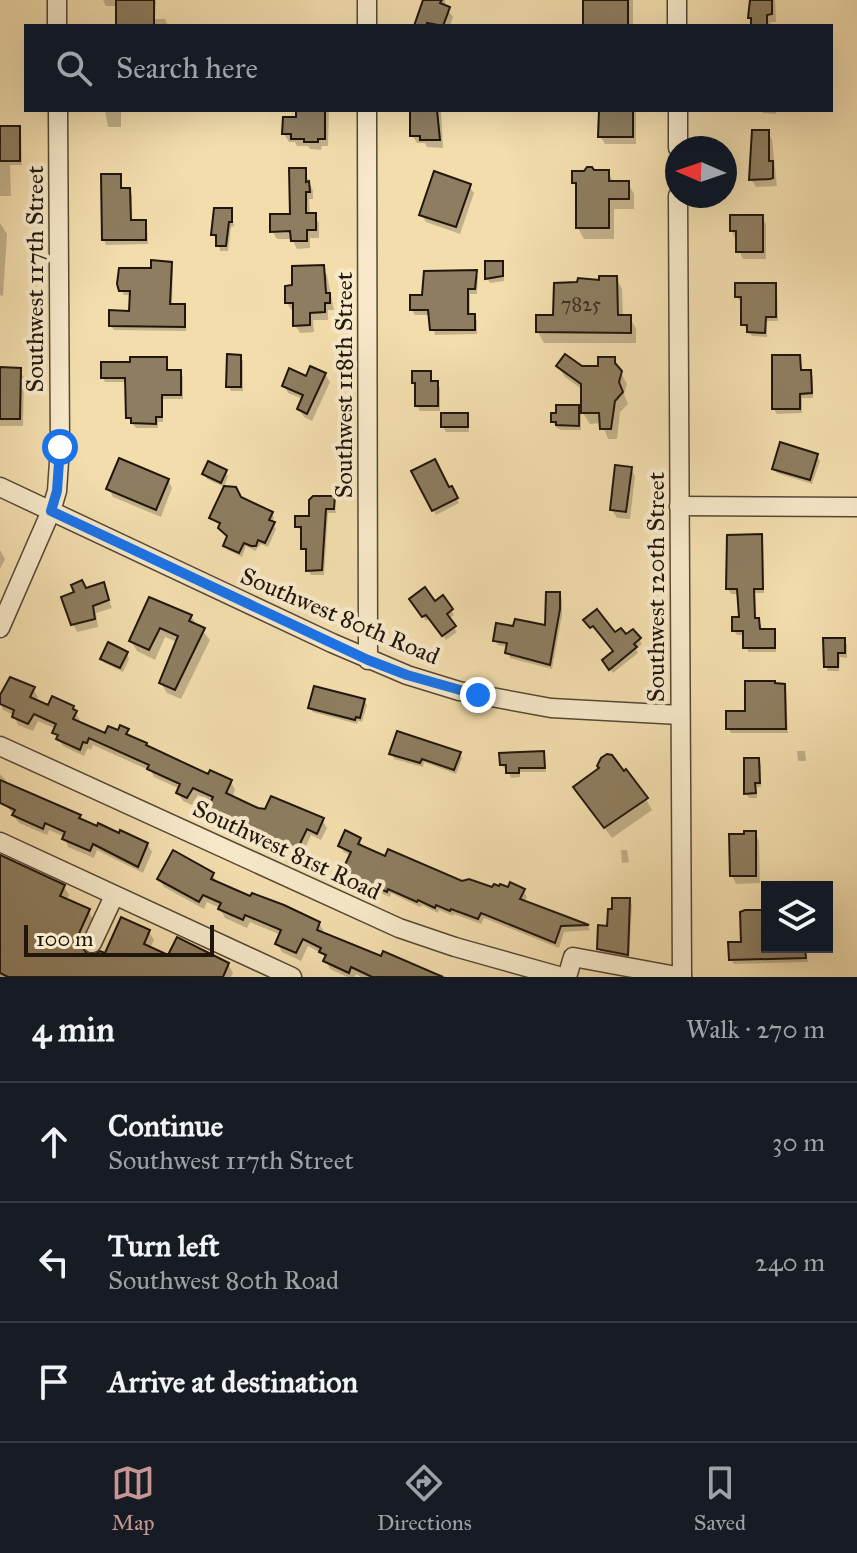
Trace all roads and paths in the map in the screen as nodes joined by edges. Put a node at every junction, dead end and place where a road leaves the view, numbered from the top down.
1 (57, 0) edge
2 (367, 0) edge
3 (677, 0) edge
4 (57, 24) edge
5 (367, 24) edge
6 (677, 24) edge
7 (58, 112) edge
8 (367, 112) edge
9 (678, 112) edge
10 (678, 136) edge
11 (678, 208) edge
12 (0, 487) edge
13 (679, 506) junction
14 (857, 507) edge
15 (51, 511) junction
16 (0, 628) edge
17 (368, 660) junction
18 (680, 715) junction
19 (0, 746) edge
20 (0, 842) edge
21 (114, 896) junction
22 (92, 943) dead end
23 (292, 977) edge
24 (565, 977) edge
25 (682, 977) edge

1 - 4 street
2 - 5 street
3 - 6 street
7 - 15 street, Southwest 117th Street
8 - 17 street, Southwest 118th Street
9 - 10 street
11 - 13 street, Southwest 120th Street
12 - 15 street, Southwest 80th Road
13 - 14 street
13 - 18 street, Southwest 120th Street
15 - 16 street, Southwest 117th Street
15 - 17 street, Southwest 80th Road
17 - 18 street, Southwest 80th Road
18 - 25 street, Southwest 120th Street
19 - 24 street, Southwest 81st Road
20 - 21 street
21 - 22 street
21 - 23 street
24 - 25 street

